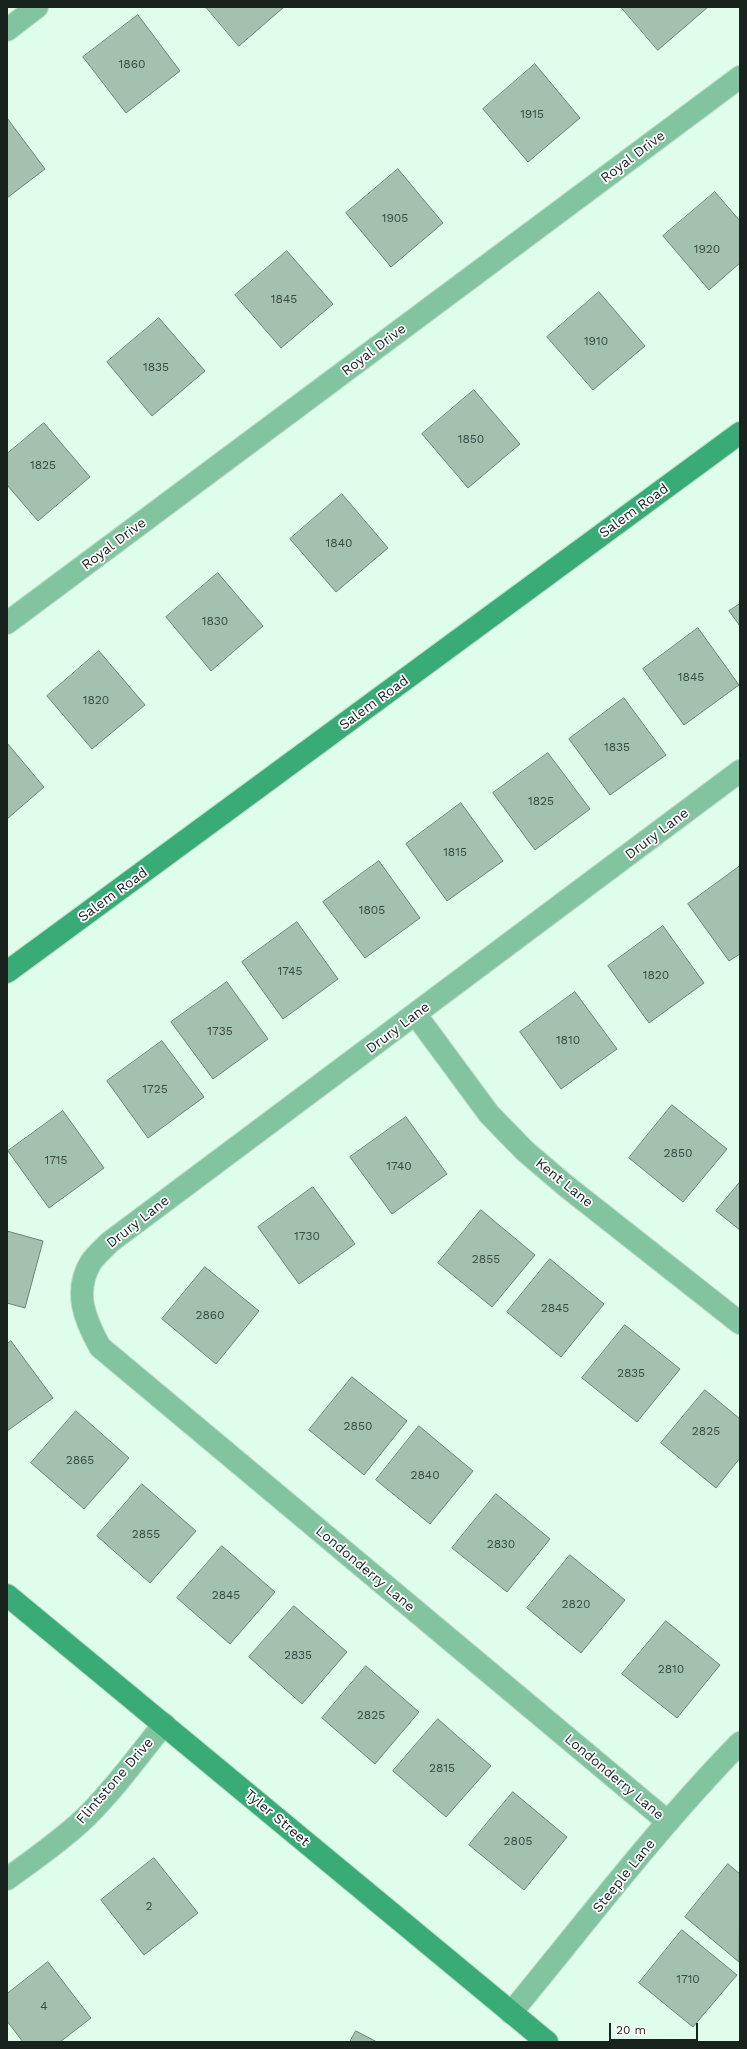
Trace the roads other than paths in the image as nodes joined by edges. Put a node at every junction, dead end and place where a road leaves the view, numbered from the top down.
1 (37, 7) edge
2 (7, 30) edge
3 (740, 77) edge
4 (740, 433) edge
5 (7, 623) edge
6 (740, 771) edge
7 (7, 972) edge
8 (416, 1015) junction
9 (81, 1302) joint
10 (740, 1323) edge
11 (7, 1595) edge
12 (164, 1724) junction
13 (740, 1743) edge
14 (668, 1822) junction
15 (7, 1879) edge
16 (511, 2013) junction
17 (547, 2042) edge

1 - 2 street
3 - 5 street, Royal Drive
4 - 7 main road, Salem Road
6 - 8 street, Drury Lane
8 - 9 street, Drury Lane
8 - 10 street, Kent Lane
9 - 14 street, Londonderry Lane
11 - 12 main road, Tyler Street
12 - 15 street, Flintstone Drive
12 - 16 main road, Tyler Street
13 - 14 street, Steeple Lane
14 - 16 street, Steeple Lane
16 - 17 main road, Tyler Street

